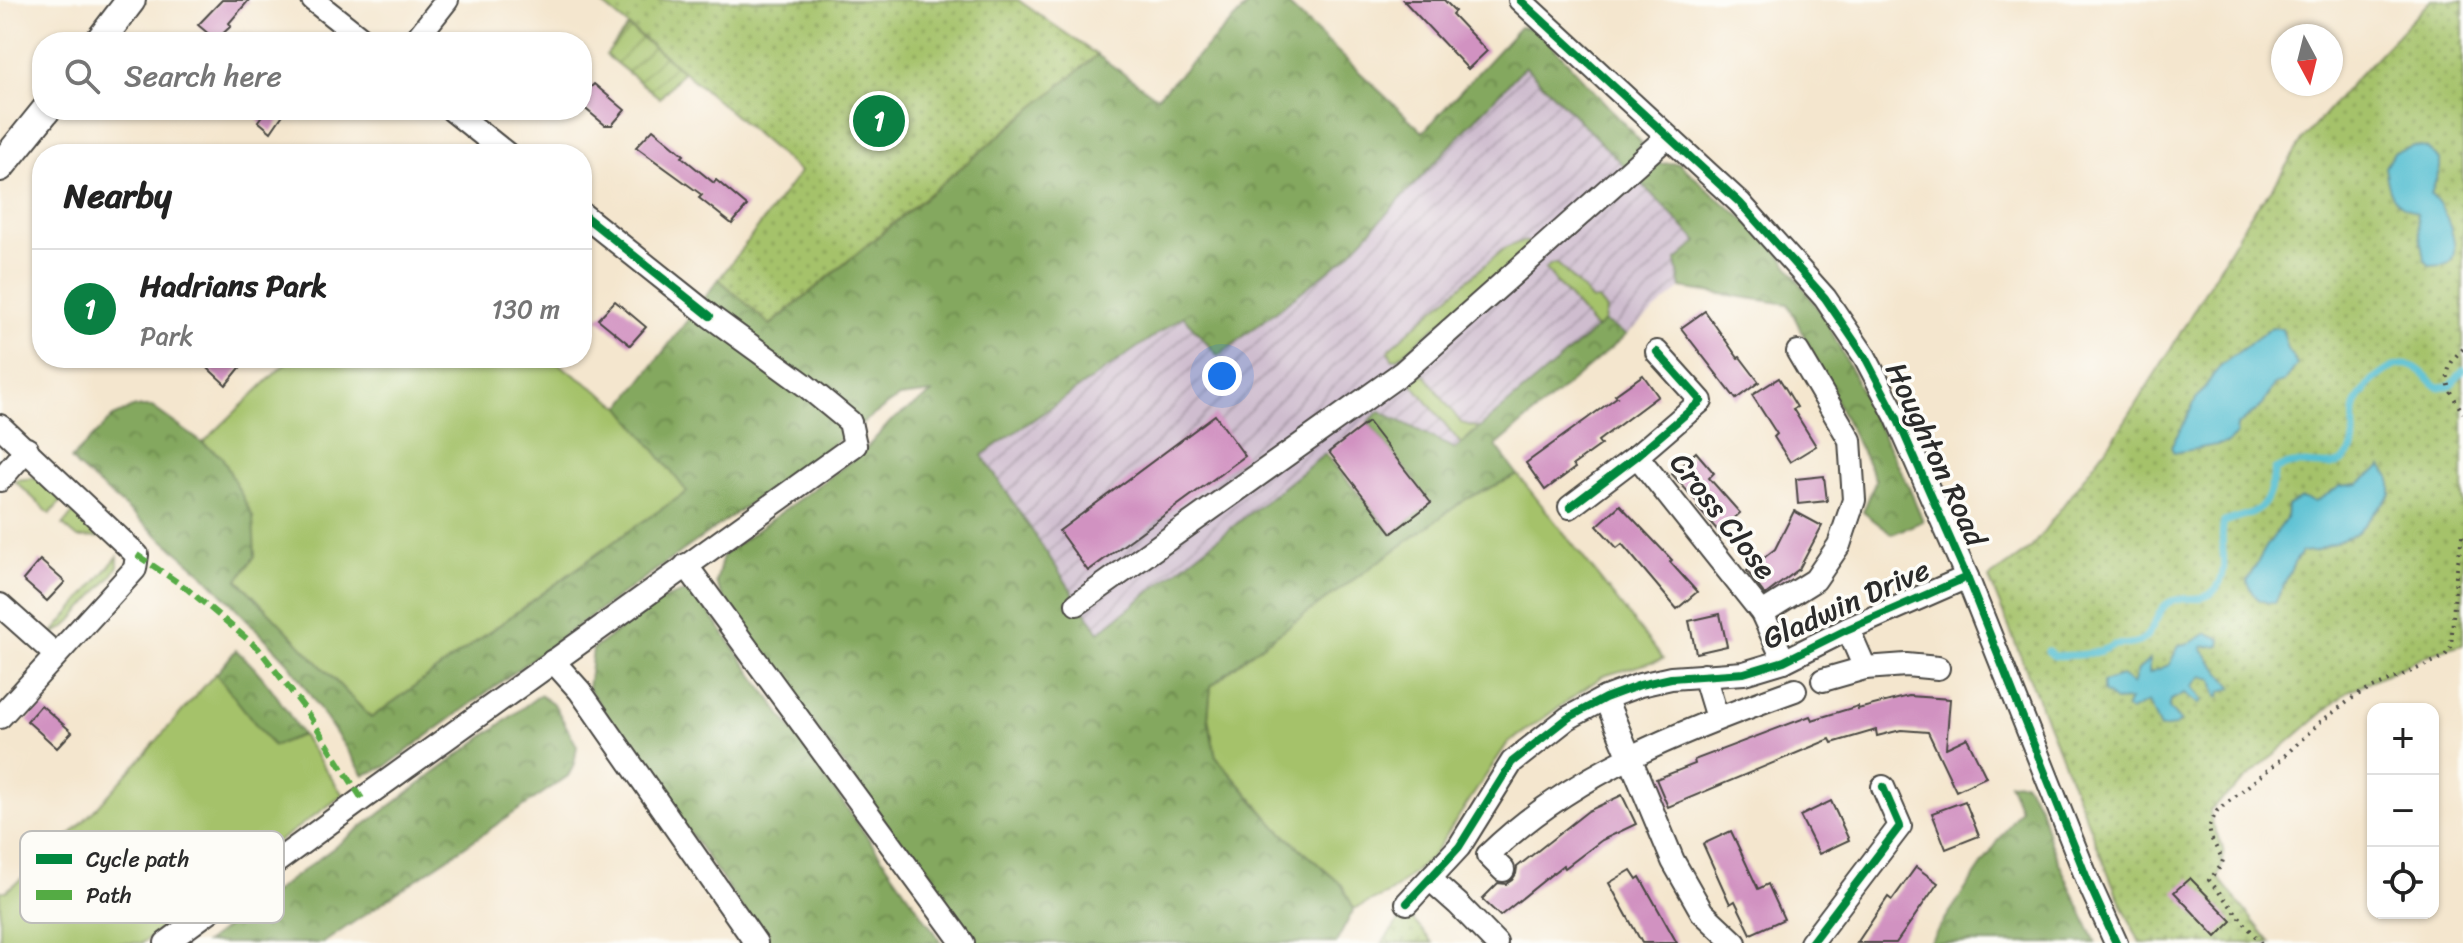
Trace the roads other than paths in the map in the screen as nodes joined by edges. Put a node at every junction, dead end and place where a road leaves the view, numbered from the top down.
1 (131, 0) edge
2 (313, 0) edge
3 (447, 0) edge
4 (1520, 0) edge
5 (107, 32) edge
6 (353, 32) edge
7 (422, 32) edge
8 (38, 120) edge
9 (464, 120) edge
10 (1667, 137) junction
11 (494, 144) edge
12 (0, 167) edge
13 (592, 222) edge
14 (1657, 352) dead end
15 (1798, 352) dead end
16 (0, 426) edge
17 (27, 449) junction
18 (1637, 456) junction
19 (0, 480) edge
20 (1570, 507) dead end
21 (686, 565) junction
22 (1967, 577) junction
23 (1077, 604) dead end
24 (0, 605) edge
25 (1762, 613) junction
26 (1848, 629) junction
27 (56, 655) junction
28 (553, 661) junction
29 (1784, 661) junction
30 (1865, 668) junction
31 (1938, 668) dead end
32 (1704, 675) junction
33 (1823, 680) dead end
34 (1795, 690) dead end
35 (1605, 698) junction
36 (0, 717) edge
37 (1717, 718) junction
38 (1630, 757) junction
39 (1883, 787) dead end
40 (284, 858) edge
41 (1503, 870) dead end
42 (1430, 879) junction
43 (1407, 903) dead end
44 (195, 923) edge
45 (169, 942) edge
46 (756, 943) edge
47 (963, 943) edge
48 (1496, 943) edge
49 (1735, 943) edge
50 (1811, 943) edge
51 (2116, 943) edge

1 - 5 main road
2 - 6 street
3 - 7 street
4 - 10 street, Houghton Road
8 - 12 main road
9 - 11 street
10 - 22 street, Houghton Road
10 - 23 street
13 - 21 street
14 - 18 street
15 - 25 street, Cross Close
16 - 17 street
17 - 19 street
17 - 27 street
18 - 20 street
18 - 25 street, Cross Close
21 - 28 street
21 - 47 street
22 - 26 street, Gladwin Drive
22 - 51 street, Houghton Road
24 - 27 street
25 - 29 street, Cross Close
26 - 29 street, Gladwin Drive
26 - 30 street
27 - 36 street
28 - 40 street
28 - 46 street
29 - 32 street, Gladwin Drive
30 - 31 street
30 - 33 street
32 - 35 street, Gladwin Drive
32 - 37 street
34 - 37 street
35 - 38 street
35 - 42 street, Gladwin Drive
37 - 38 street
38 - 41 street
38 - 49 street
39 - 50 street
42 - 43 street, Gladwin Drive
42 - 48 street
44 - 45 street

